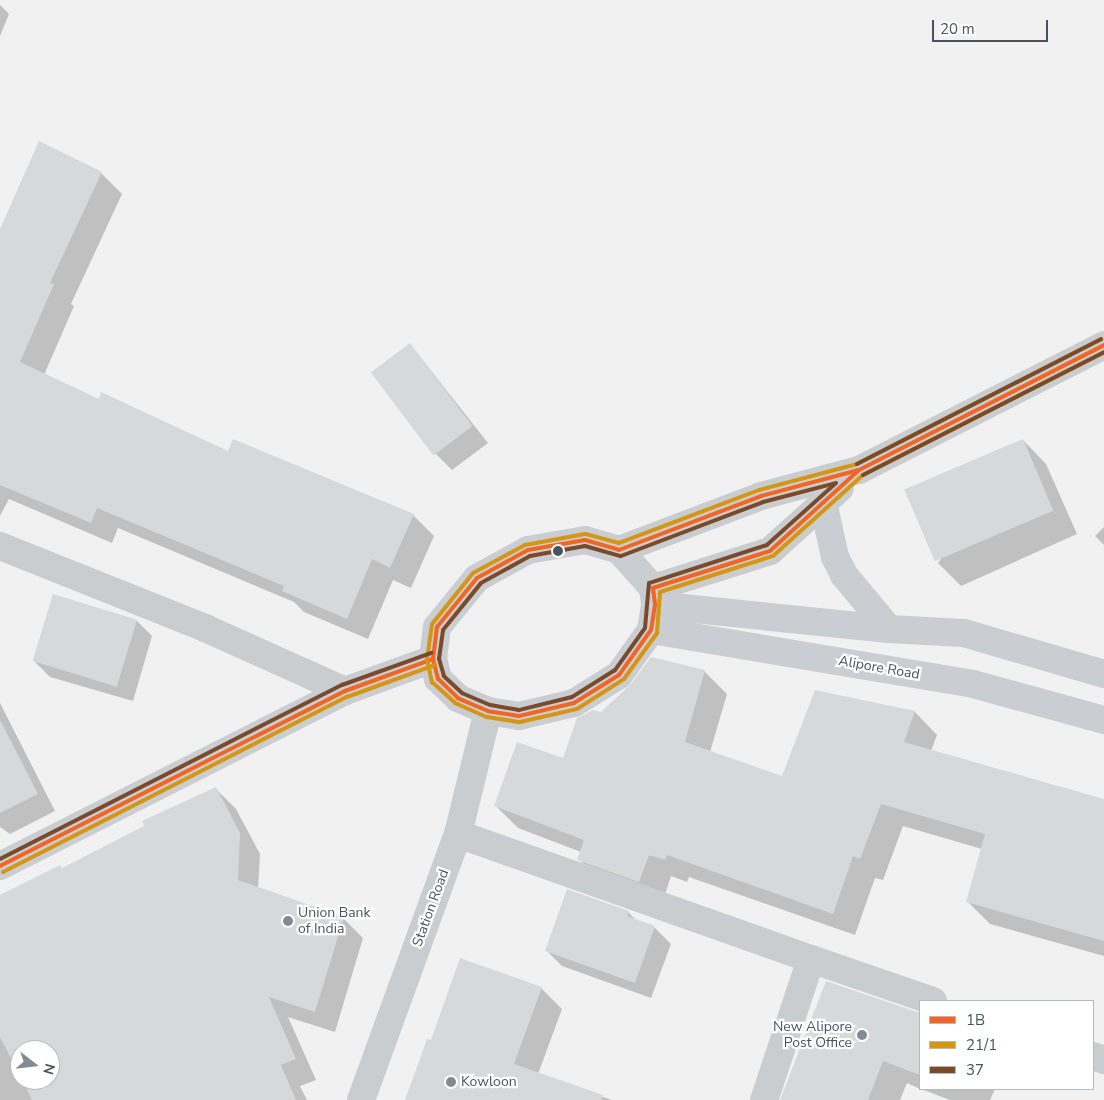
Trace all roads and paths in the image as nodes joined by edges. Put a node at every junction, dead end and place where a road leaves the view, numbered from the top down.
1 (1104, 345) edge
2 (859, 470) junction
3 (823, 502) junction
4 (0, 546) edge
5 (620, 550) junction
6 (653, 607) junction
7 (889, 629) junction
8 (433, 659) junction
9 (1104, 674) edge
10 (345, 691) junction
11 (488, 711) junction
12 (1104, 720) edge
13 (458, 834) junction
14 (0, 866) edge
15 (811, 959) junction
16 (930, 1000) edge
17 (361, 1100) edge
18 (764, 1100) edge

1 - 2 street
2 - 3 street
2 - 5 street
3 - 6 street
3 - 7 main road
4 - 10 street
5 - 6 main road
5 - 8 main road
6 - 7 main road
6 - 11 main road
6 - 12 main road, Alipore Road
7 - 9 main road
8 - 10 main road
8 - 11 main road
10 - 14 main road
11 - 13 street, Station Road
13 - 15 street
13 - 17 street, Station Road
15 - 16 street
15 - 18 street

